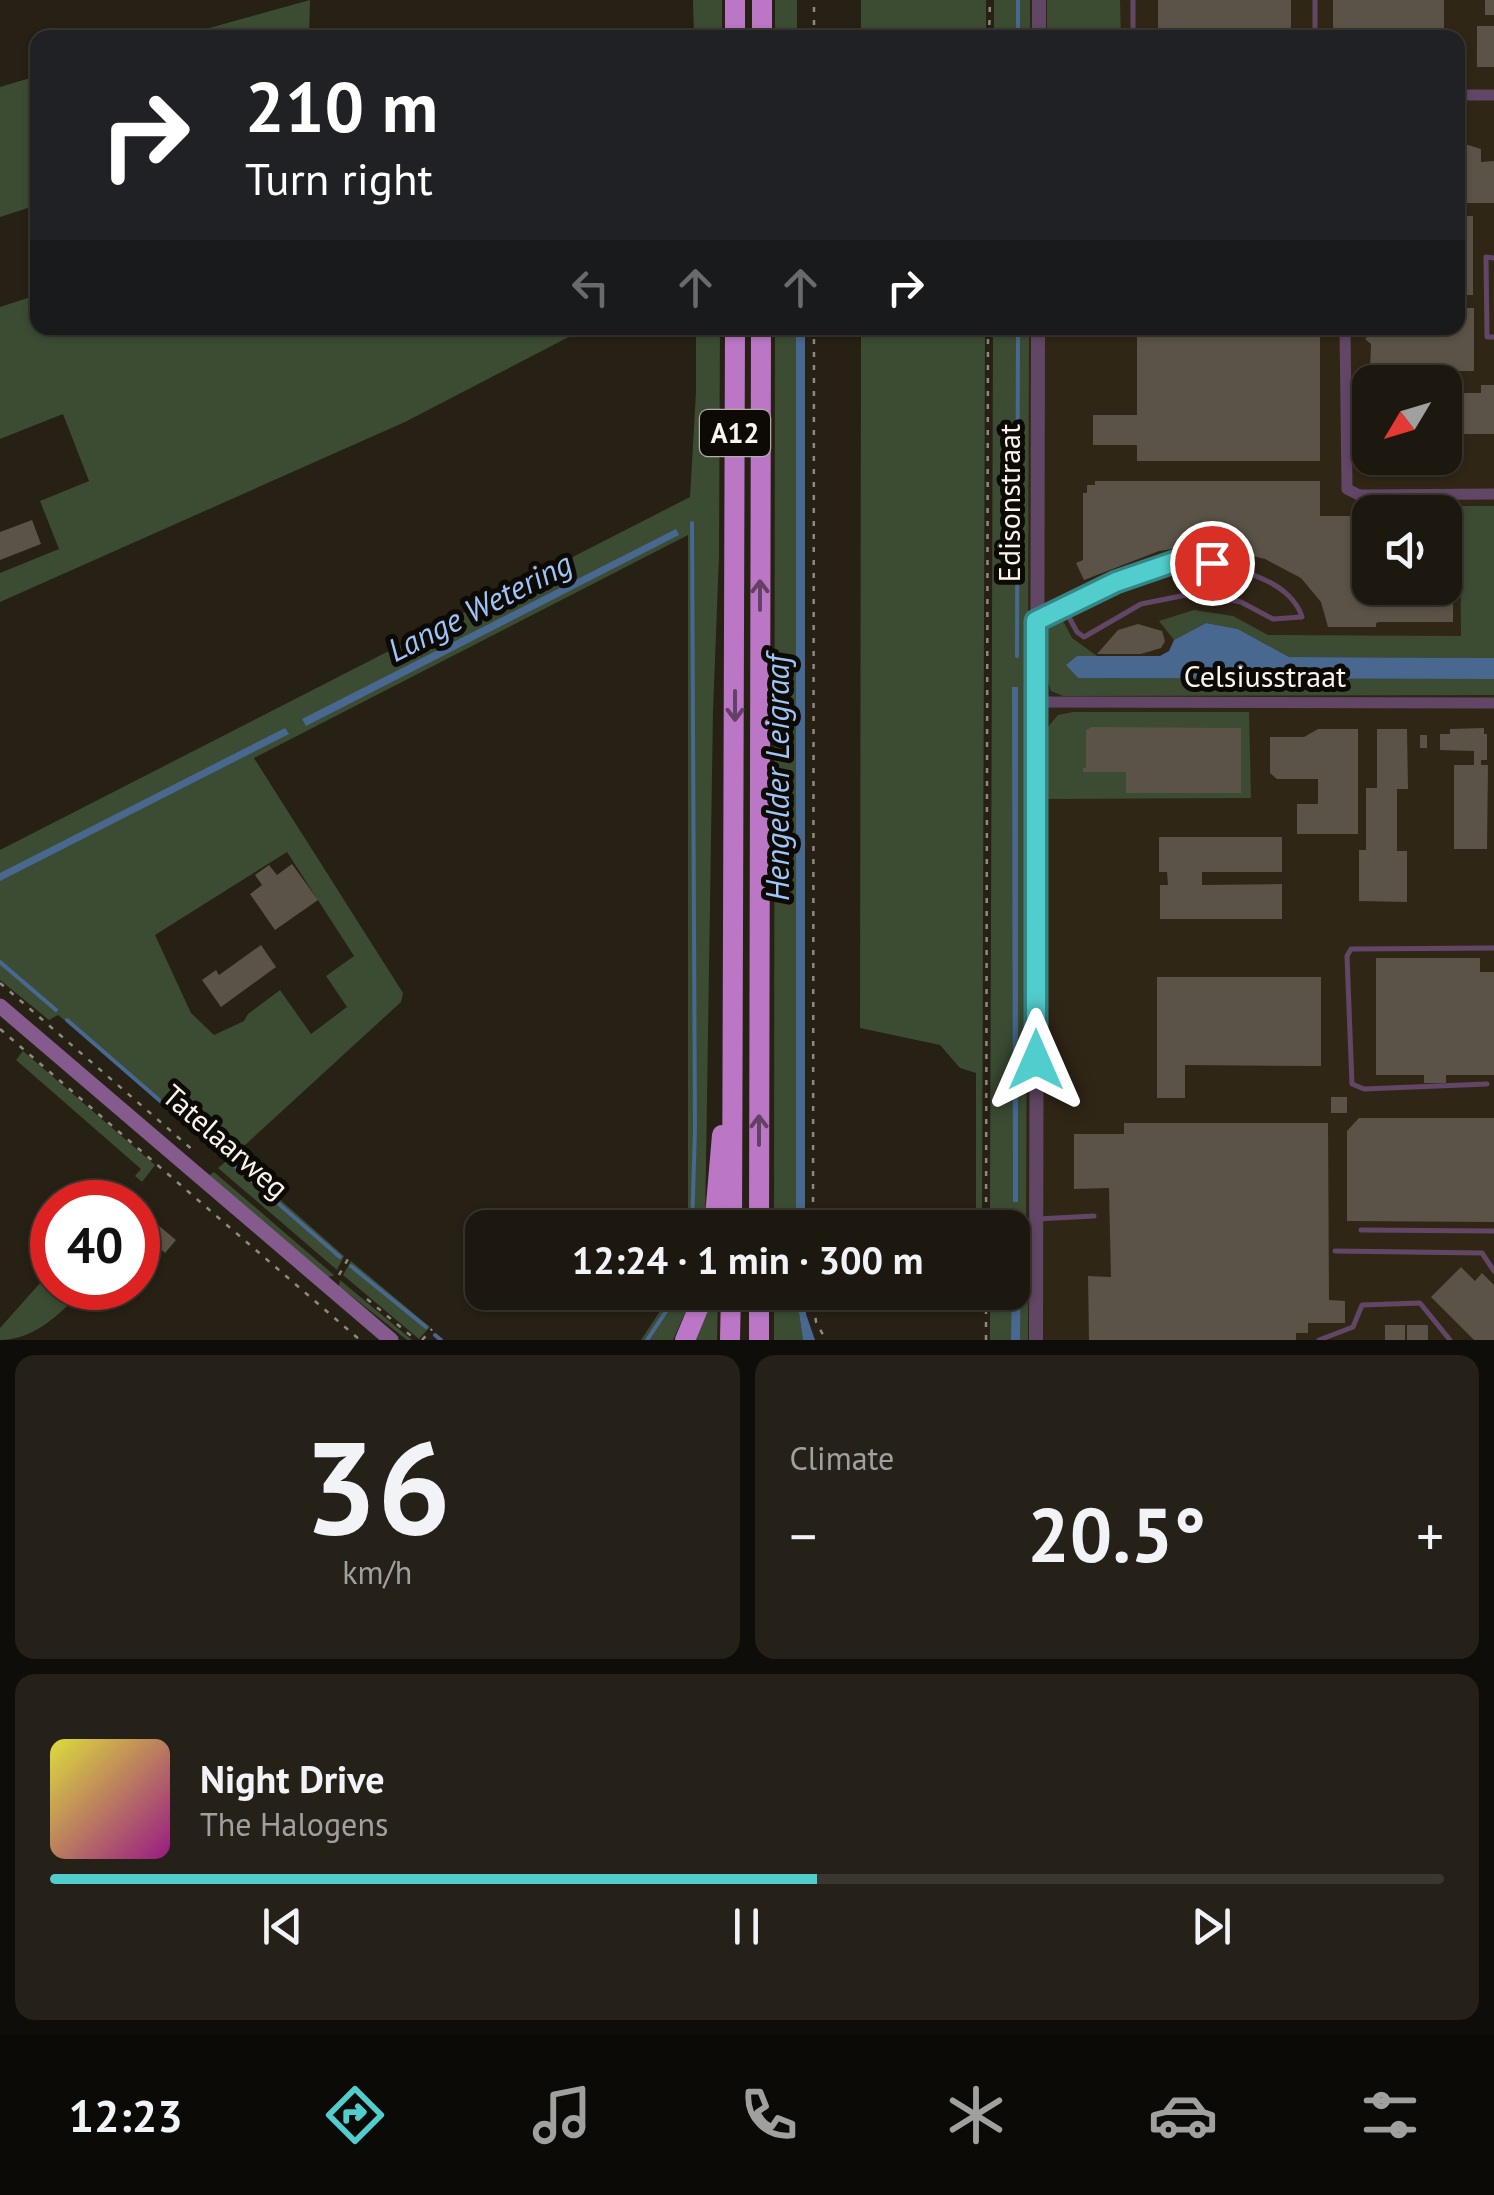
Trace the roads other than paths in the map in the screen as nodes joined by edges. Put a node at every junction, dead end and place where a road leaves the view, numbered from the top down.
1 (734, 0) edge
2 (762, 0) edge
3 (1039, 0) edge
4 (1132, 0) edge
5 (1315, 0) edge
6 (734, 30) edge
7 (762, 30) edge
8 (1039, 30) edge
9 (1132, 30) edge
10 (1314, 30) edge
11 (1465, 95) edge
12 (1494, 95) edge
13 (1494, 258) edge
14 (735, 335) edge
15 (761, 335) edge
16 (1038, 335) edge
17 (1344, 335) edge
18 (1494, 337) edge
19 (1494, 494) edge
20 (1064, 608) junction
21 (1036, 621) junction
22 (1036, 702) junction
23 (1494, 703) edge
24 (1494, 948) edge
25 (0, 1006) edge
26 (735, 1039) junction
27 (1486, 1084) dead end
28 (715, 1210) edge
29 (732, 1210) edge
30 (759, 1210) edge
31 (1094, 1216) dead end
32 (1036, 1220) junction
33 (1362, 1230) dead end
34 (1494, 1231) edge
35 (1335, 1250) dead end
36 (1494, 1271) edge
37 (698, 1310) edge
38 (731, 1310) edge
39 (759, 1310) edge
40 (391, 1340) edge
41 (685, 1340) edge
42 (730, 1340) edge
43 (759, 1340) edge
44 (1036, 1340) edge
45 (1320, 1340) edge
46 (1450, 1340) edge

1 - 6 highway
2 - 7 highway
3 - 8 street
4 - 9 lane
5 - 10 lane
11 - 12 street
13 - 18 lane
14 -> 26 highway, A12
30 -> 15 highway, A12
16 - 21 street, Edisonstraat
17 - 19 street
20 - 20 lane
20 - 21 lane
21 - 22 street, Edisonstraat
22 - 23 street, Celsiusstraat
22 - 32 street, Edisonstraat
24 - 27 lane
25 - 40 main road, Tatelaarweg
26 - 28 highway, A12
26 - 29 highway, A12
31 - 32 lane
32 - 44 street, Edisonstraat
33 - 34 lane
35 - 36 lane
37 - 41 highway
38 - 42 highway
39 - 43 highway
45 - 46 lane

